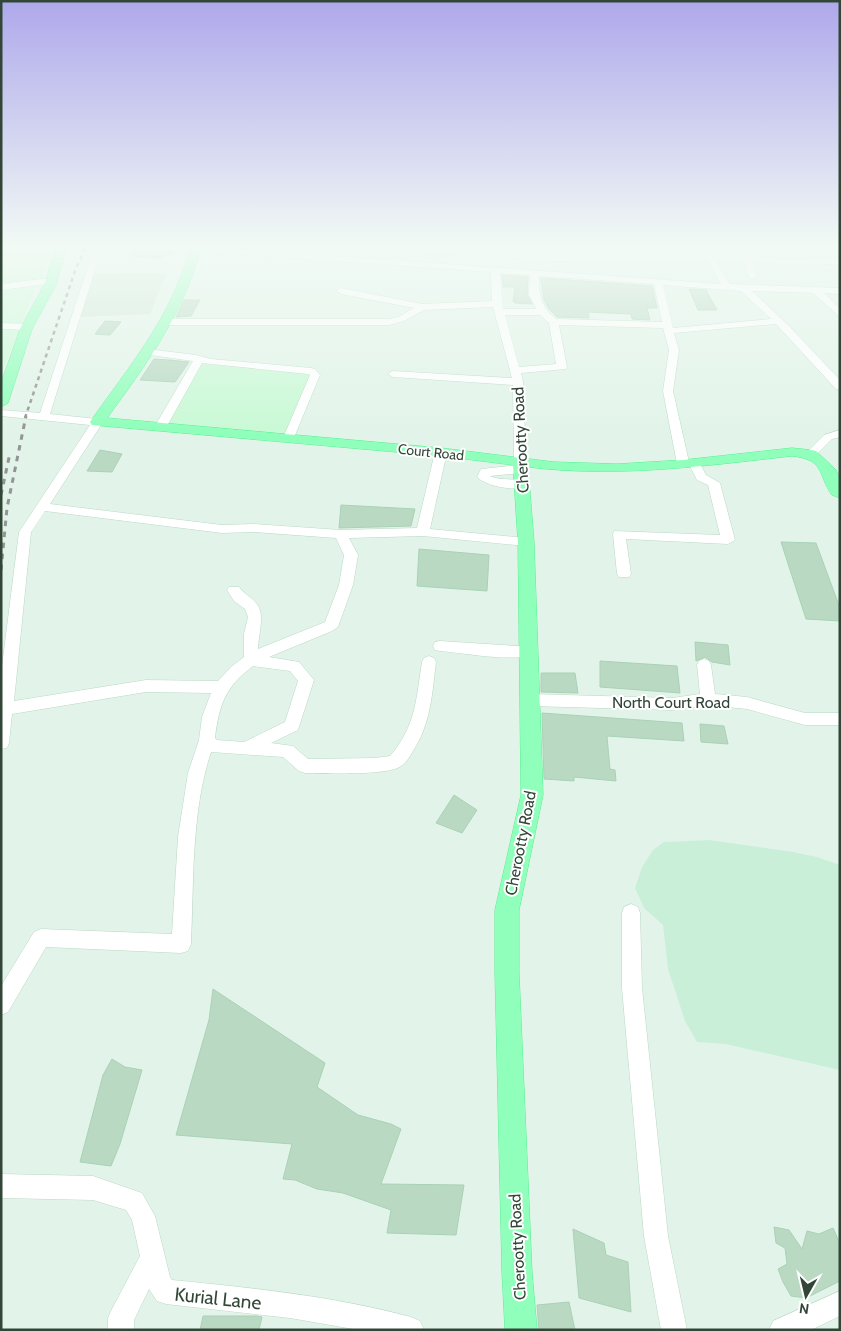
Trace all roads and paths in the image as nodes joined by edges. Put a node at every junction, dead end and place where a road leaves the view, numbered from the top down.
1 (38, 307) edge
2 (79, 307) edge
3 (173, 307) edge
4 (422, 307) edge
5 (431, 307) edge
6 (540, 307) edge
7 (663, 307) edge
8 (764, 307) edge
9 (498, 308) junction
10 (542, 312) junction
11 (778, 321) junction
12 (166, 322) junction
13 (554, 322) junction
14 (1, 326) edge
15 (28, 327) junction
16 (668, 328) junction
17 (148, 352) junction
18 (199, 360) junction
19 (515, 370) junction
20 (393, 374) dead end
21 (835, 377) edge
22 (518, 382) junction
23 (840, 387) edge
24 (1, 403) edge
25 (1, 413) edge
26 (44, 416) junction
27 (97, 422) junction
28 (161, 426) junction
29 (839, 429) edge
30 (289, 438) junction
31 (441, 452) junction
32 (811, 454) junction
33 (689, 464) junction
34 (520, 472) junction
35 (839, 494) edge
36 (42, 507) junction
37 (423, 532) junction
38 (341, 534) junction
39 (526, 542) junction
40 (624, 574) dead end
41 (234, 590) dead end
42 (440, 646) dead end
43 (528, 651) junction
44 (251, 660) junction
45 (429, 662) dead end
46 (704, 665) dead end
47 (220, 687) junction
48 (530, 700) junction
49 (708, 700) junction
50 (4, 709) junction
51 (840, 719) edge
52 (207, 740) junction
53 (1, 743) edge
54 (246, 748) junction
55 (631, 914) dead end
56 (1, 1006) edge
57 (1, 1186) edge
58 (153, 1257) junction
59 (840, 1303) edge
60 (121, 1330) edge
61 (411, 1330) edge
62 (521, 1330) edge
63 (674, 1330) edge
64 (782, 1330) edge

1 - 15 main road
2 - 26 street
3 - 12 main road
4 - 12 street
5 - 9 street
6 - 10 street
7 - 16 street
8 - 11 street
9 - 10 street
9 - 19 street, Cherootty Road
10 - 13 street
11 - 16 street
11 - 21 street
12 - 17 main road
13 - 16 street
13 - 19 street
14 - 15 street
15 - 24 main road
16 - 33 street
17 - 18 street
17 - 27 main road
18 - 28 street
18 - 30 street
19 - 22 street, Cherootty Road
20 - 22 street
21 - 23 street
22 - 34 street, Cherootty Road
25 - 26 street, Court Road
26 - 27 street, Court Road
27 - 28 main road, Court Road
27 - 36 street
28 - 30 main road, Court Road
29 - 32 street
30 - 31 main road, Court Road
31 - 34 main road, Court Road
31 - 37 street
32 - 33 main road, Court Road
32 - 35 main road
33 - 34 main road, Court Road
33 - 40 street
34 - 39 main road, Cherootty Road
36 - 38 street
36 - 50 street
37 - 38 street
37 - 39 street
38 - 44 street
39 - 43 main road, Cherootty Road
41 - 44 street
42 - 43 street
43 - 48 main road, Cherootty Road
44 - 47 street
44 - 54 street
45 - 54 street
46 - 49 street
47 - 50 street
47 - 52 street
48 - 49 street, North Court Road
48 - 62 main road, Cherootty Road
49 - 51 street, North Court Road
50 - 53 street
52 - 54 street
52 - 56 street
55 - 63 street
57 - 58 street, Kurial Lane
58 - 60 street
58 - 61 street, Kurial Lane
59 - 64 street

